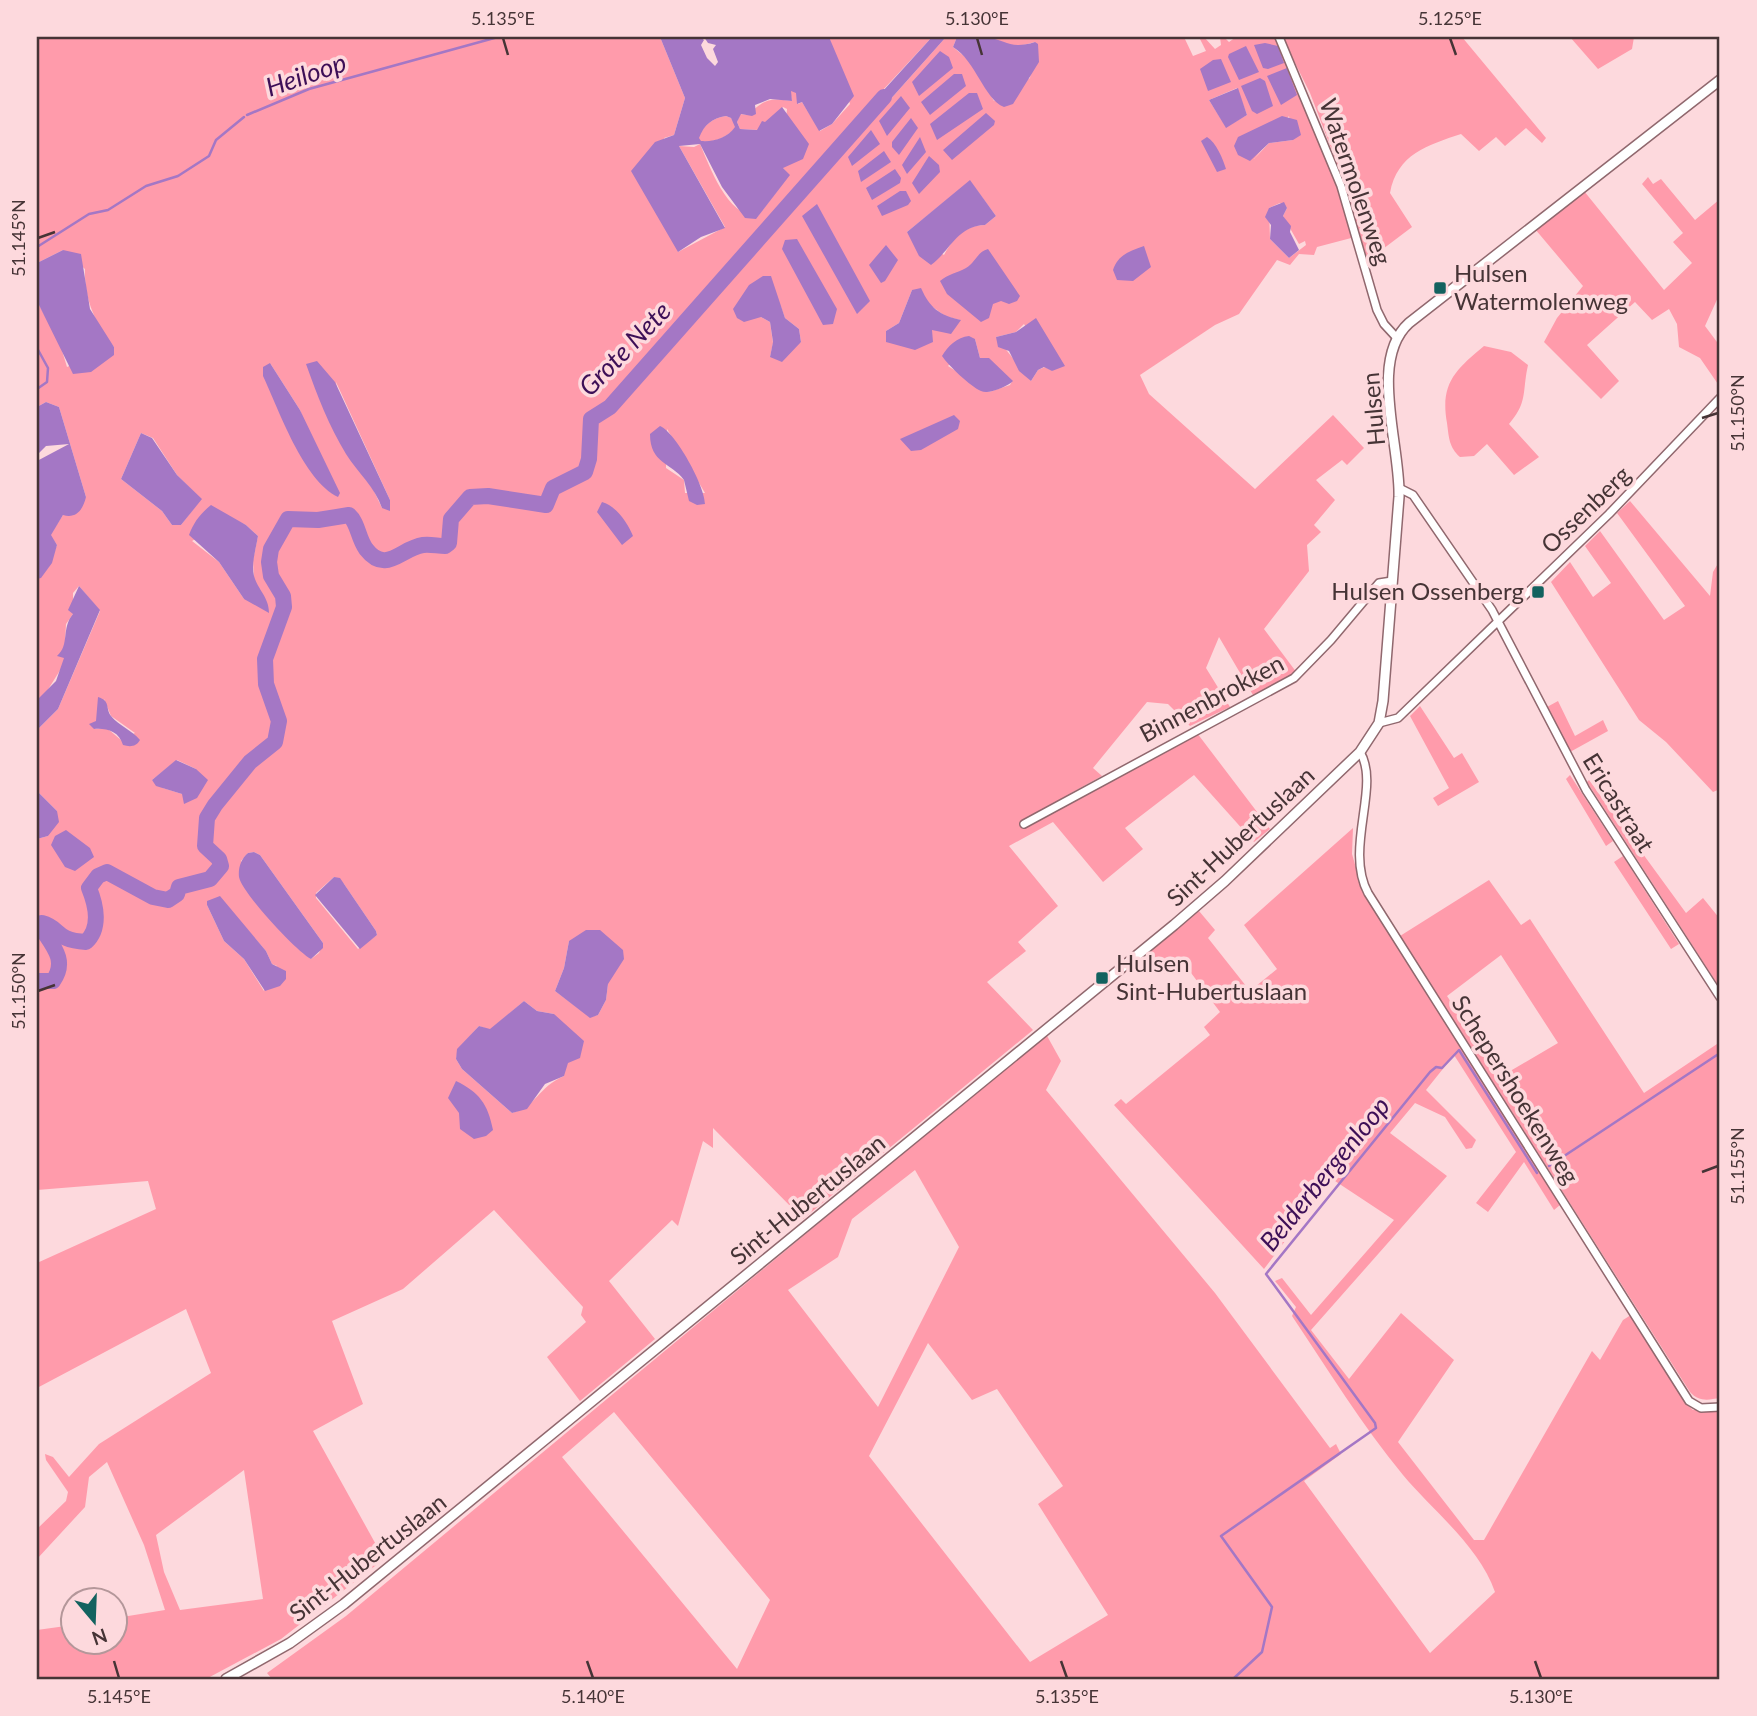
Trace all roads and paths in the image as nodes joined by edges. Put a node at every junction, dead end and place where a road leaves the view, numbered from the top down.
1 (1279, 37) edge
2 (1720, 80) edge
3 (1396, 337) junction
4 (1720, 398) edge
5 (1399, 488) junction
6 (1392, 581) junction
7 (1497, 622) junction
8 (1379, 723) junction
9 (1360, 752) junction
10 (1024, 824) dead end
11 (1720, 997) edge
12 (1720, 1407) edge
13 (231, 1678) edge

1 - 3 street, Watermolenweg
2 - 3 street, Hulsen
3 - 5 street, Hulsen
4 - 7 street, Ossenberg
5 - 6 street, Hulsen
5 - 7 street, Ericastraat
6 - 8 street, Hulsen
6 - 10 street, Binnenbrokken
7 - 8 street, Ossenberg
7 - 11 street, Ericastraat
8 - 9 street, Sint-Hubertuslaan
9 - 12 street, Schepershoekenweg
9 - 13 street, Sint-Hubertuslaan

